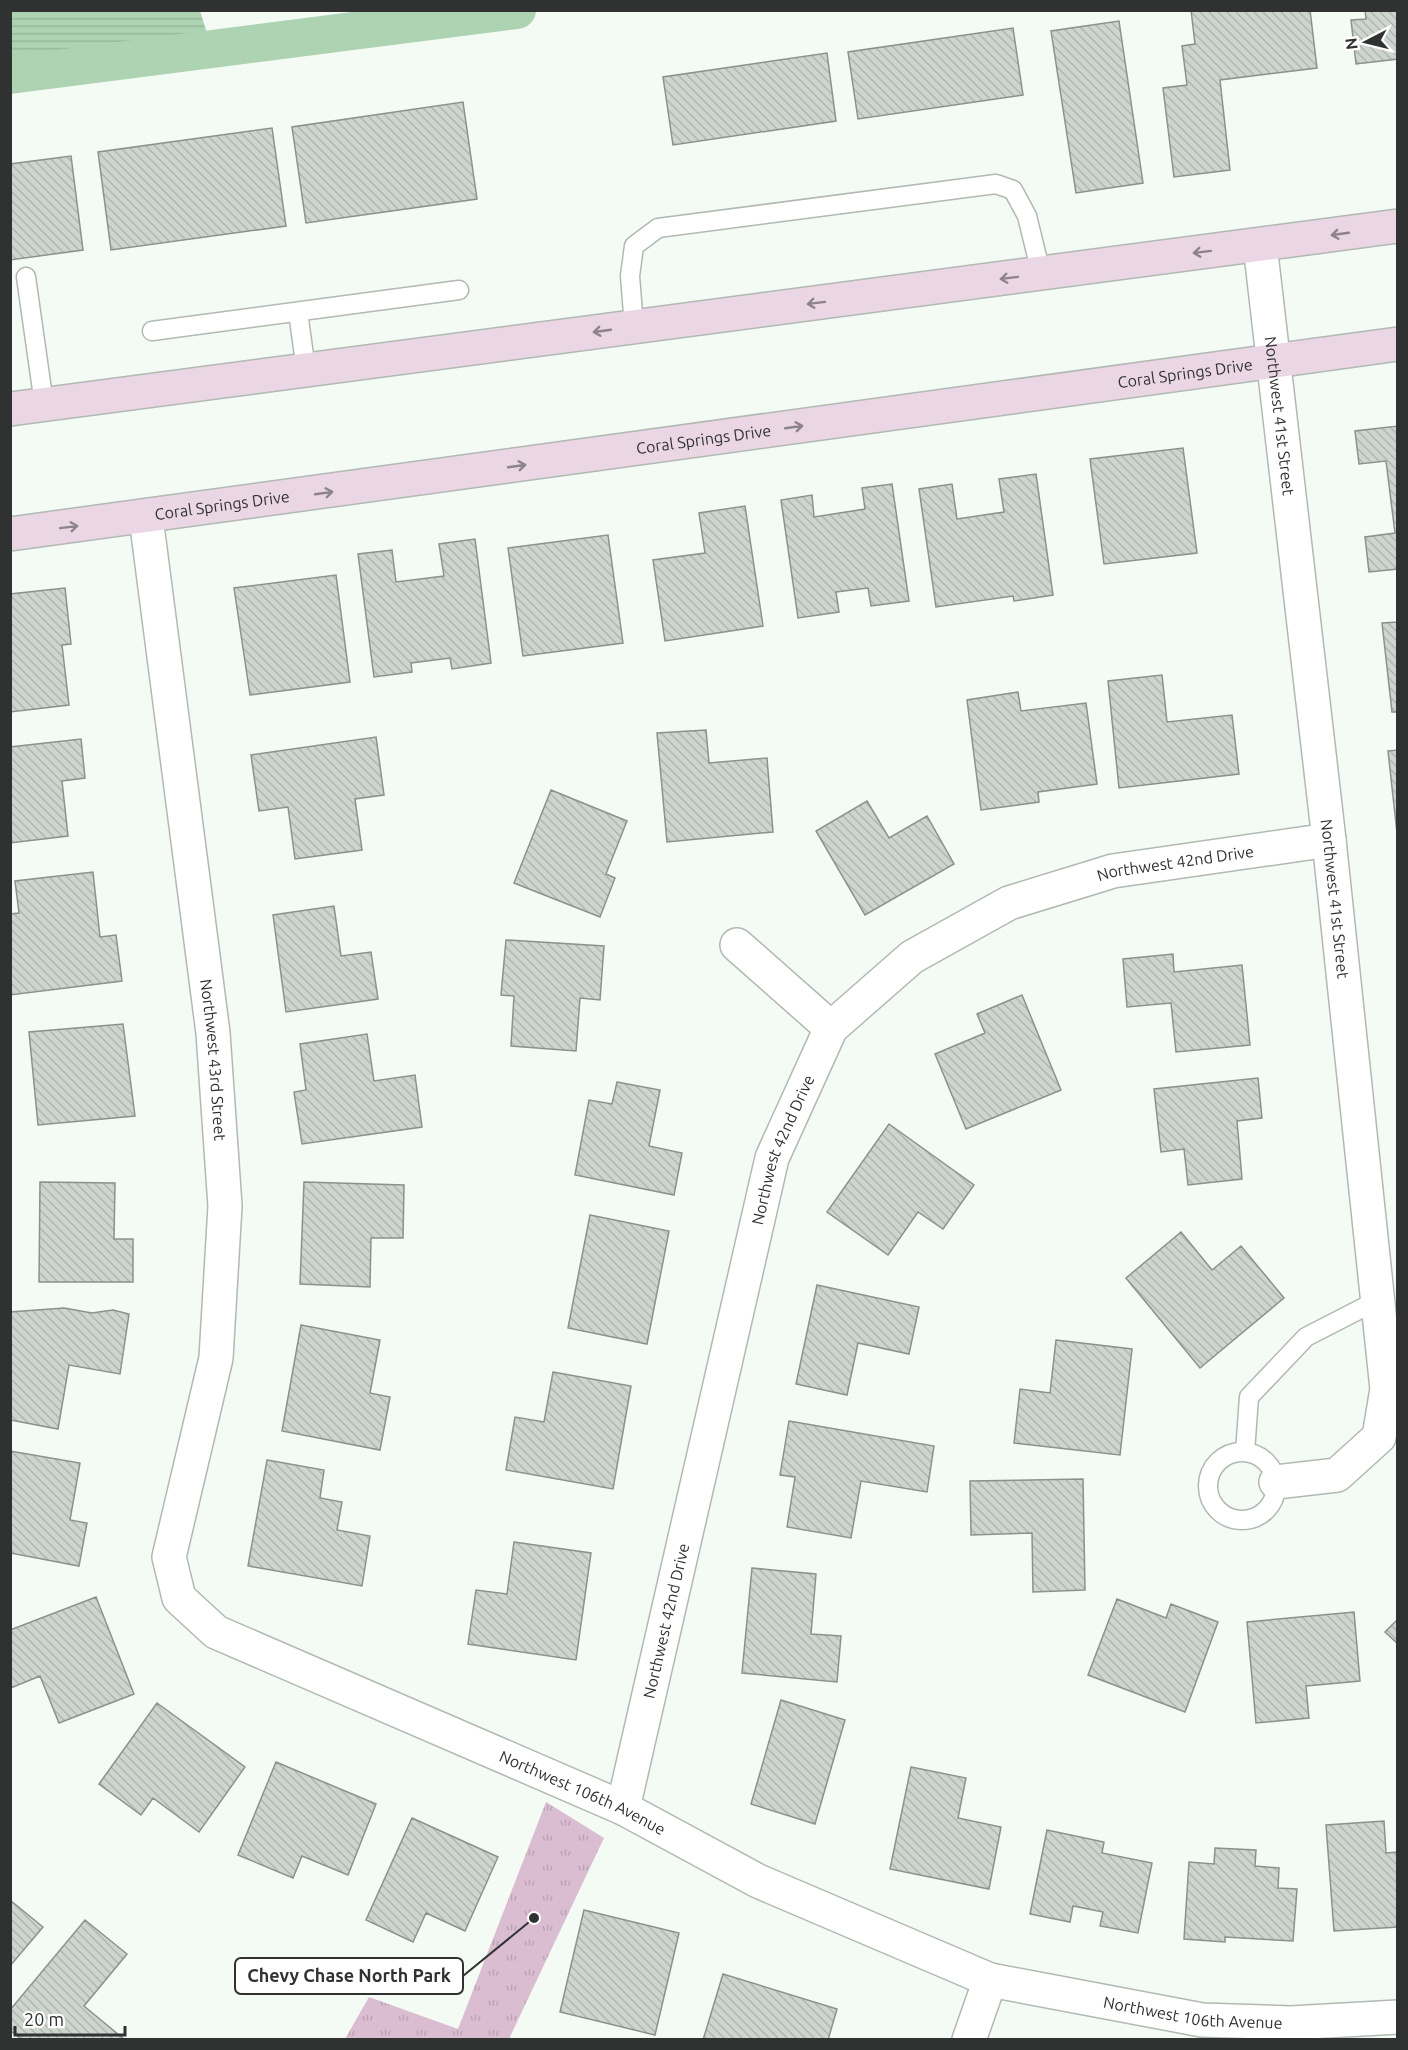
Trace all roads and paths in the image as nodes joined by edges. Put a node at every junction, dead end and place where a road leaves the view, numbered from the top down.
1 (1398, 226) edge
2 (1260, 244) junction
3 (1041, 273) junction
4 (26, 277) dead end
5 (459, 290) dead end
6 (298, 312) junction
7 (634, 326) junction
8 (152, 331) dead end
9 (1398, 344) edge
10 (1274, 360) junction
11 (306, 370) junction
12 (44, 404) junction
13 (10, 409) edge
14 (146, 518) junction
15 (10, 534) edge
16 (1329, 840) junction
17 (737, 945) dead end
18 (831, 1028) junction
19 (1378, 1300) junction
20 (1245, 1452) junction
21 (1276, 1482) junction
22 (179, 1598) joint
23 (622, 1808) junction
24 (990, 1980) junction
25 (1398, 2017) edge
26 (969, 2040) edge

1 -> 2 main road
2 -> 3 main road
2 - 10 street, Northwest 41st Street
3 -> 7 main road
3 - 7 lane
4 - 12 lane
5 - 6 lane
6 - 8 lane
6 - 11 lane
7 -> 11 main road
9 - 10 main road, Coral Springs Drive
14 -> 10 main road, Coral Springs Drive
10 - 16 street, Northwest 41st Street
11 - 12 main road
12 - 13 main road
15 -> 14 main road, Coral Springs Drive
14 - 22 street, Northwest 43rd Street
16 - 18 street, Northwest 42nd Drive
16 - 19 street, Northwest 41st Street
17 - 18 street
18 - 23 street, Northwest 42nd Drive
19 - 20 lane
19 - 21 street, Northwest 41st Street
20 - 21 lane
20 - 21 lane
22 - 23 street, Northwest 106th Avenue
23 - 24 street, Northwest 106th Avenue
24 - 25 street, Northwest 106th Avenue
24 - 26 street

